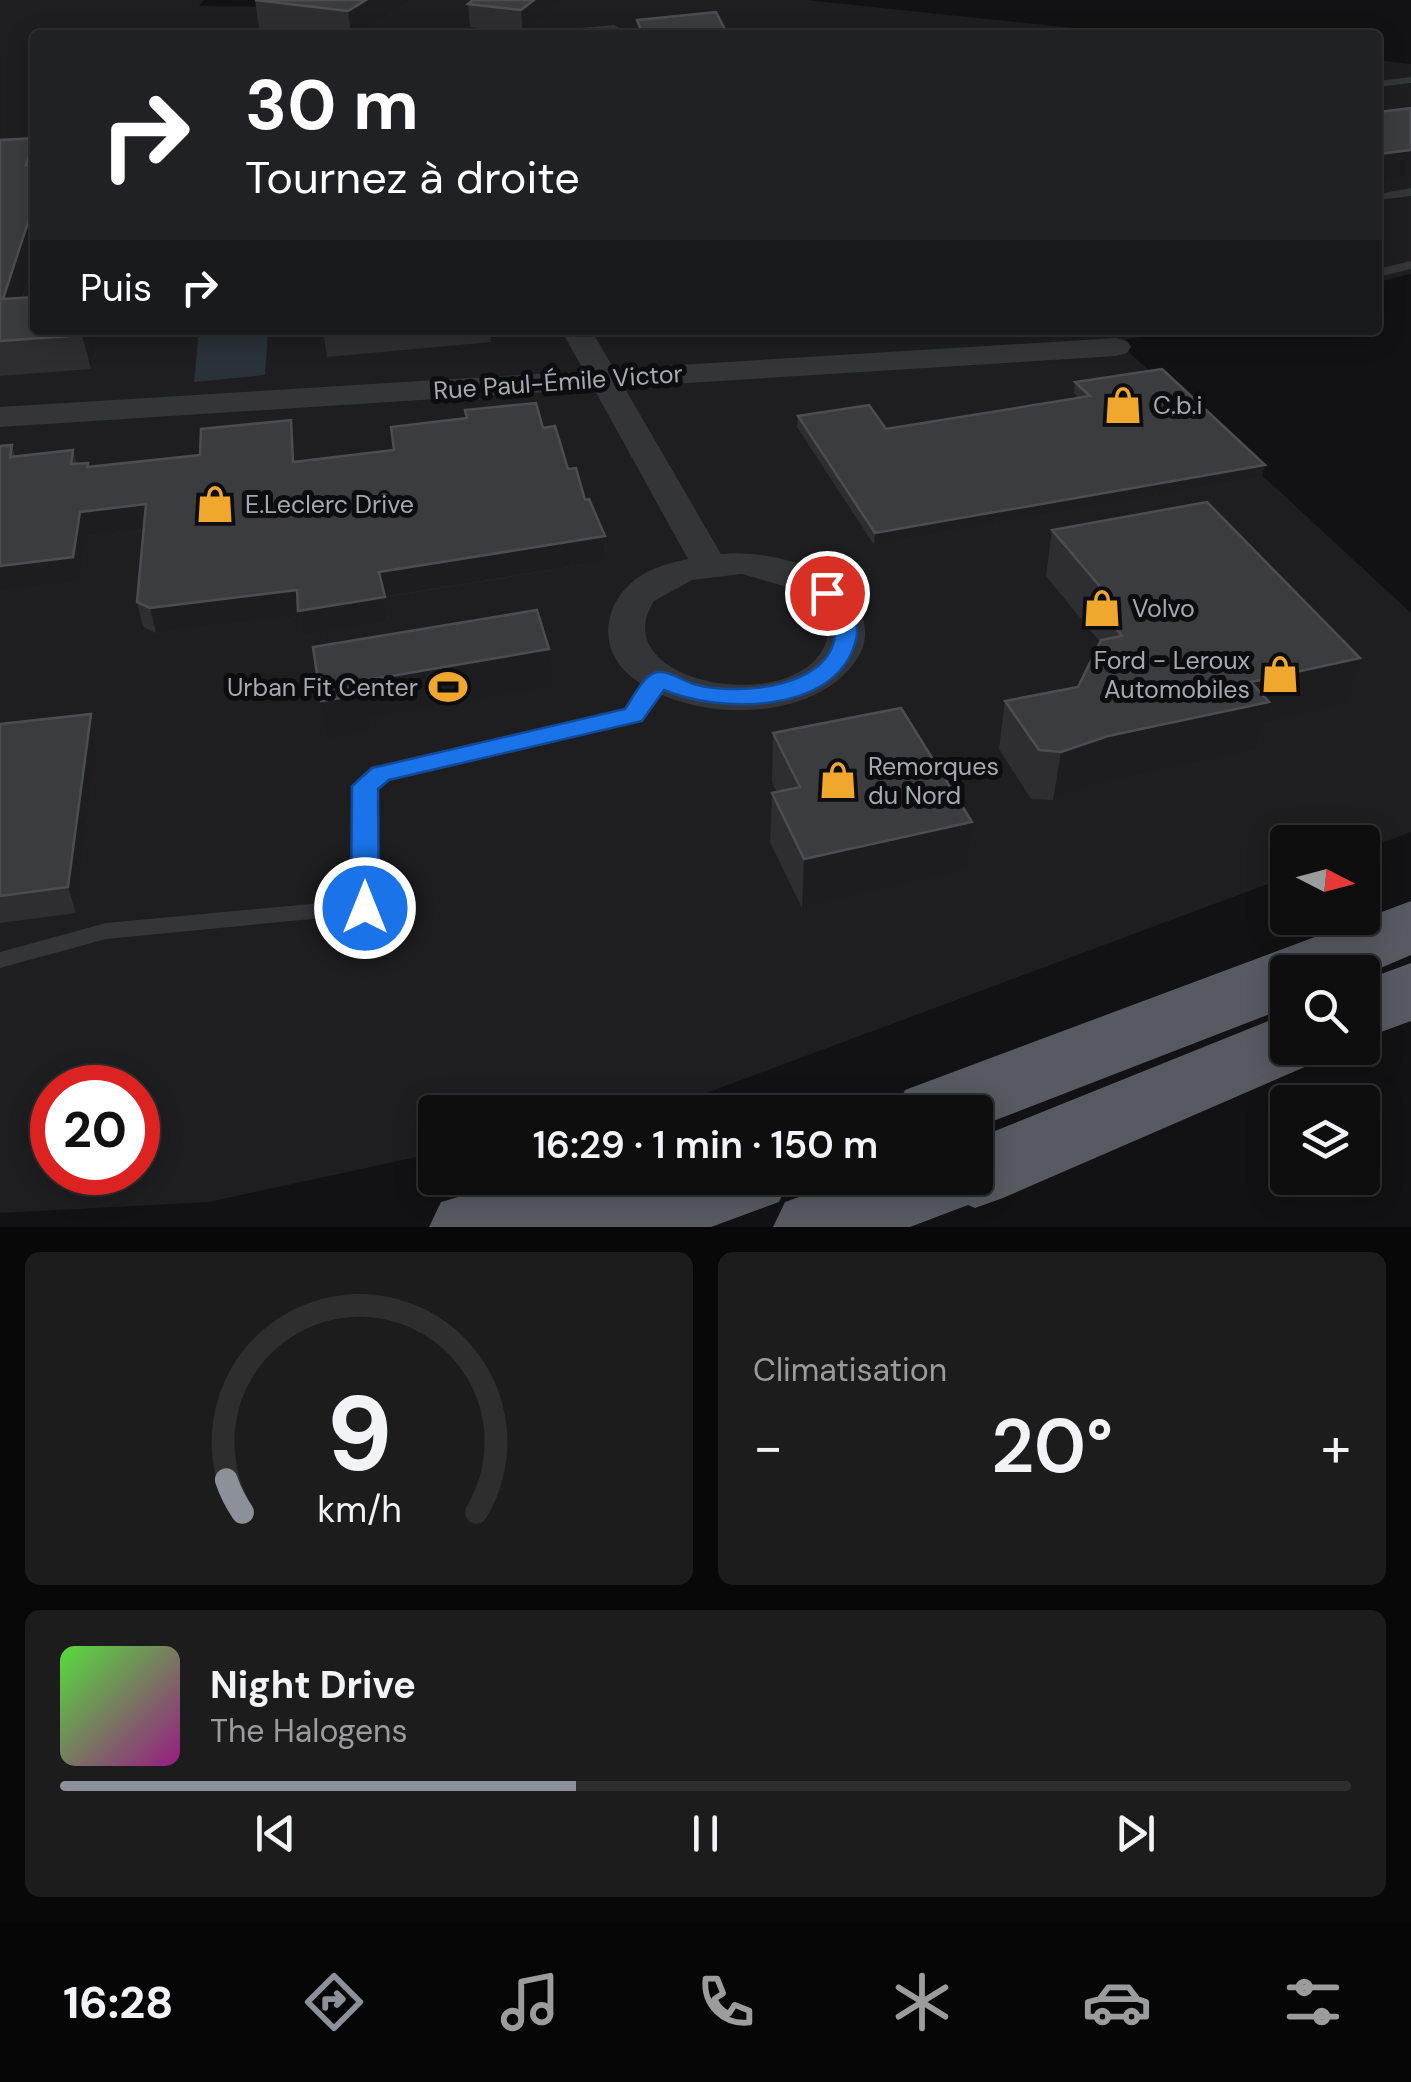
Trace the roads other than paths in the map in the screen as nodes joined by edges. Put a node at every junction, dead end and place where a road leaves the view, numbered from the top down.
1 (614, 28) dead end
2 (592, 30) edge
3 (1382, 72) edge
4 (1411, 78) edge
5 (1382, 83) edge
6 (1411, 192) edge
7 (1382, 196) edge
8 (1411, 265) edge
9 (1382, 272) edge
10 (579, 335) edge
11 (960, 335) edge
12 (931, 340) edge
13 (1116, 347) dead end
14 (603, 379) junction
15 (0, 416) edge
16 (709, 564) junction
17 (659, 679) junction
18 (1411, 927) edge
19 (1343, 955) edge
20 (0, 960) edge
21 (1270, 985) edge
22 (1411, 991) edge
23 (1380, 1004) edge
24 (1270, 1049) edge
25 (1073, 1062) junction
26 (951, 1095) edge
27 (980, 1095) edge
28 (993, 1164) edge
29 (588, 1195) edge
30 (703, 1195) edge
31 (902, 1195) edge
32 (930, 1195) edge
33 (470, 1227) edge
34 (613, 1227) edge
35 (814, 1227) edge
36 (859, 1227) edge

1 - 2 lane
3 - 4 lane
4 - 5 lane
6 - 7 lane
8 - 9 lane
10 - 14 street
11 - 12 lane
12 - 13 street, Rue Paul-Émile Victor
12 - 14 street, Rue Paul-Émile Victor
14 - 15 street, Rue Paul-Émile Victor
14 - 16 street
16 - 17 street
16 - 17 street
17 - 20 lane
18 - 19 highway
21 - 25 highway
22 - 23 highway
24 - 28 highway
25 - 26 highway
25 - 27 highway
29 - 33 highway
30 - 34 highway
31 - 35 highway
32 - 36 highway

